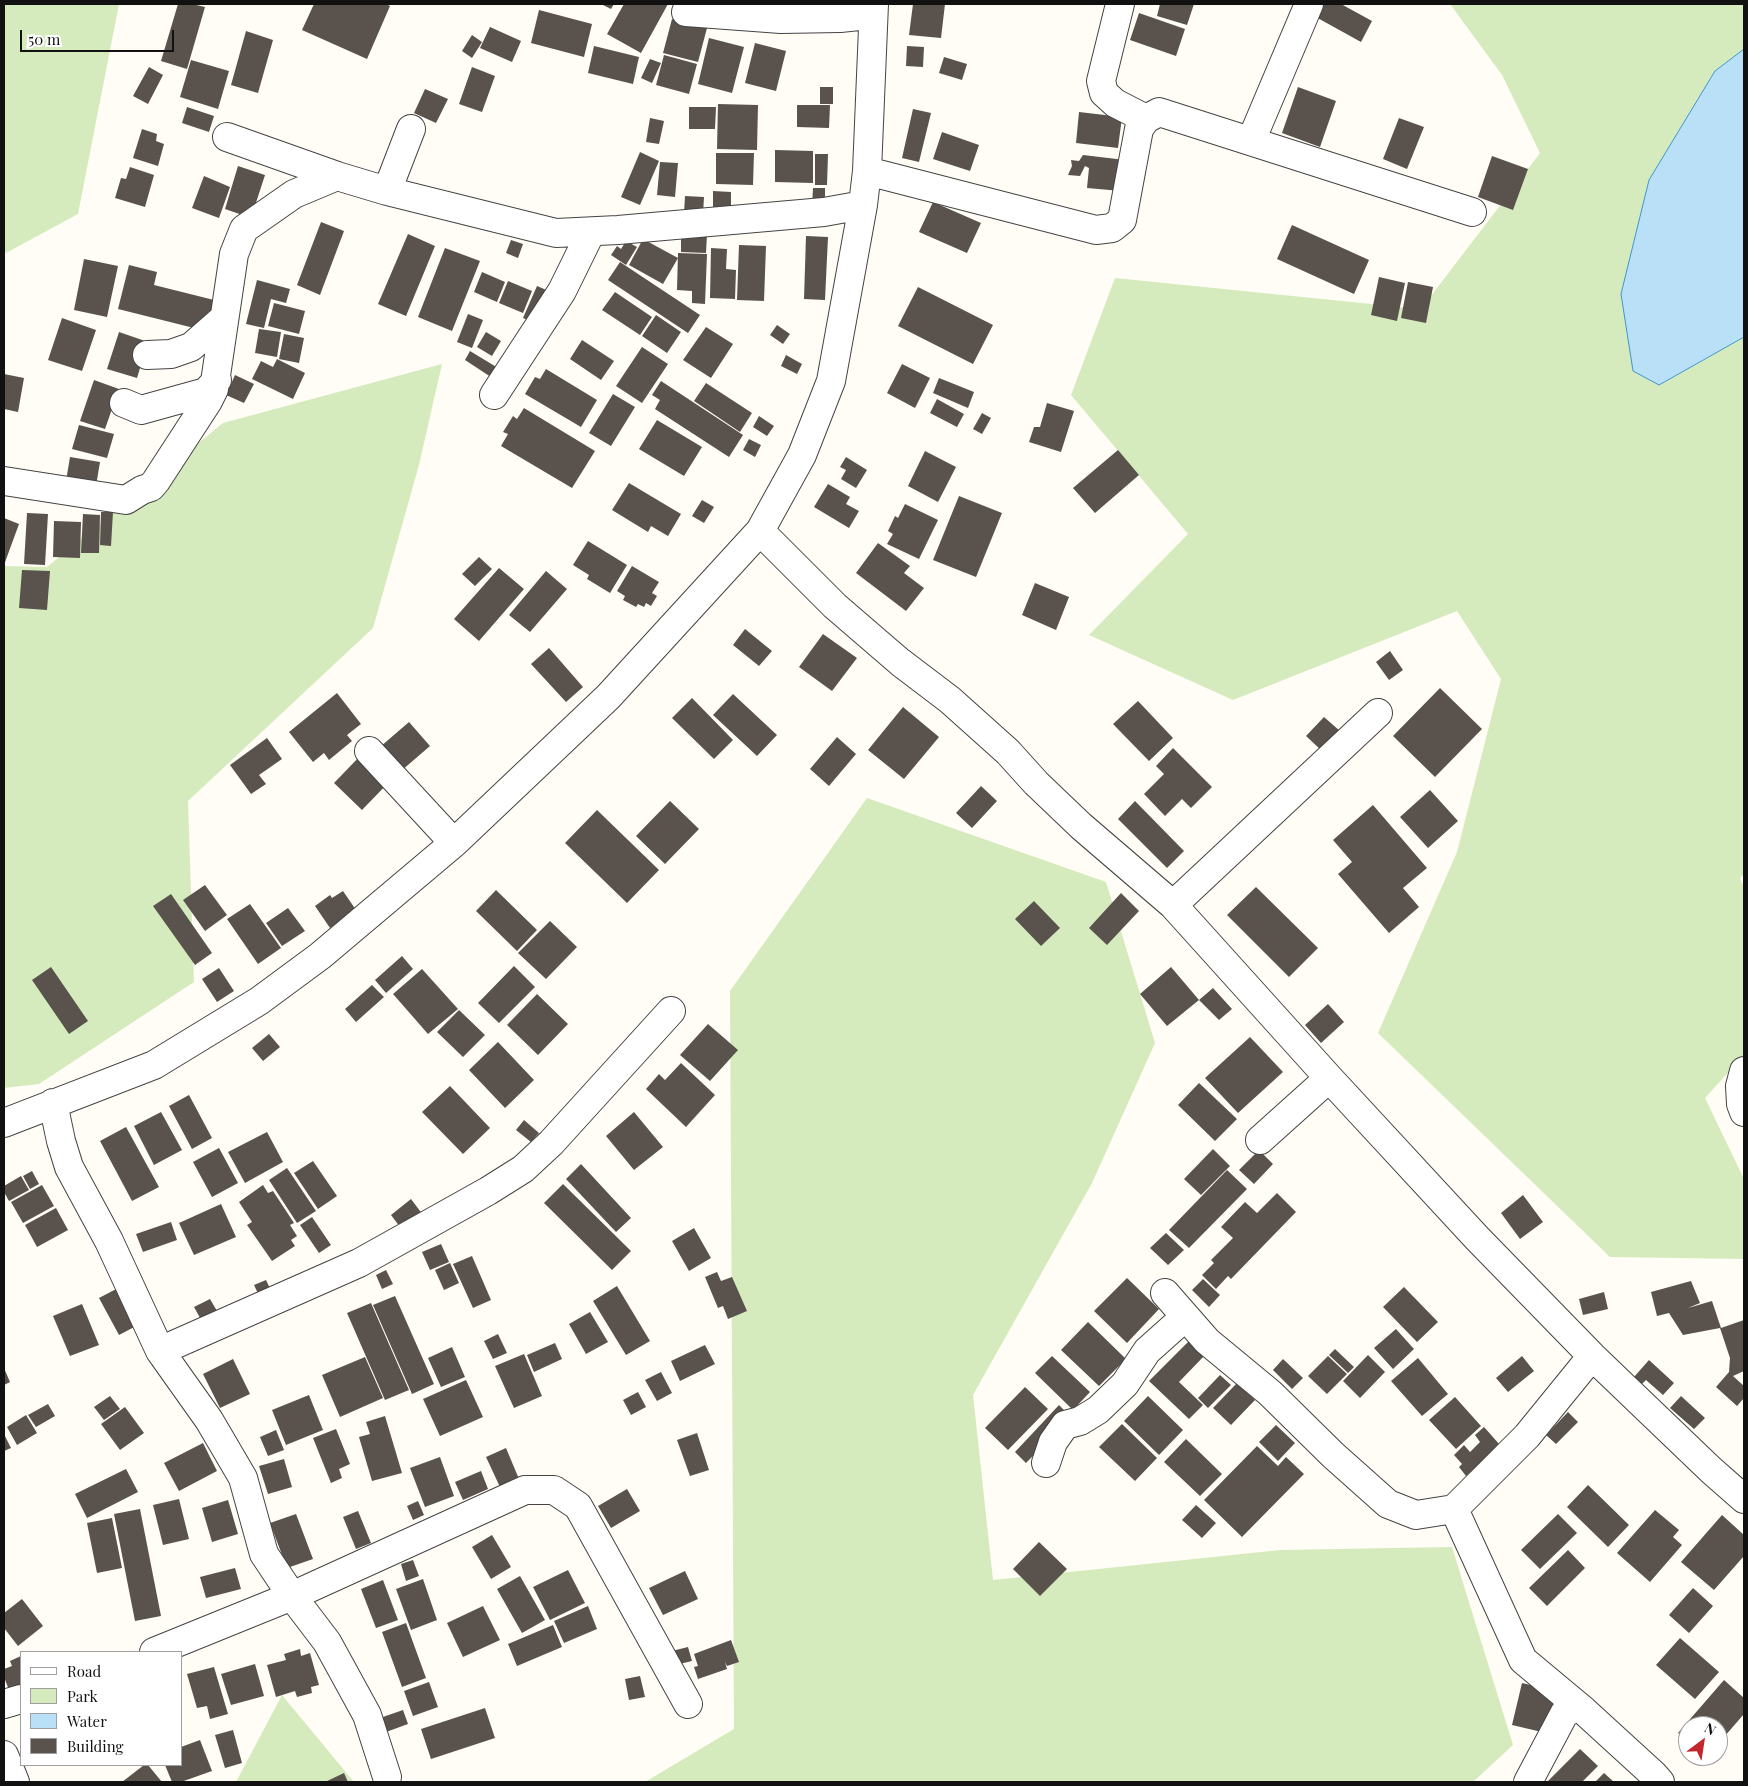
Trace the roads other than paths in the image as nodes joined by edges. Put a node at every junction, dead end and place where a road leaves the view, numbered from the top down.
1 (874, 4) edge
2 (1120, 4) edge
3 (1309, 4) edge
4 (686, 12) dead end
5 (1146, 119) junction
6 (411, 129) dead end
7 (228, 137) dead end
8 (1251, 141) junction
9 (867, 171) junction
10 (337, 176) junction
11 (387, 191) junction
12 (863, 205) junction
13 (1472, 212) dead end
14 (591, 232) junction
15 (224, 318) junction
16 (146, 355) dead end
17 (216, 380) junction
18 (494, 395) dead end
19 (124, 403) dead end
20 (4, 481) edge
21 (760, 531) junction
22 (1378, 712) dead end
23 (369, 751) dead end
24 (454, 843) junction
25 (1174, 905) junction
26 (671, 1011) dead end
27 (1744, 1071) edge
28 (1329, 1078) junction
29 (53, 1103) junction
30 (1744, 1112) edge
31 (4, 1123) edge
32 (1260, 1140) dead end
33 (1165, 1293) dead end
34 (1185, 1317) junction
35 (160, 1351) junction
36 (1592, 1356) junction
37 (1046, 1463) dead end
38 (1744, 1500) edge
39 (1454, 1509) junction
40 (292, 1596) junction
41 (156, 1651) edge
42 (20, 1699) edge
43 (4, 1704) edge
44 (688, 1704) dead end
45 (1584, 1710) junction
46 (4, 1755) edge
47 (387, 1777) dead end
48 (15, 1782) edge
49 (1528, 1782) edge
50 (1660, 1782) edge

1 - 4 street
1 - 9 street
2 - 5 street
3 - 8 street
5 - 8 street
5 - 9 street
6 - 11 street
7 - 10 street
8 - 13 street
9 - 12 street
10 - 11 street
10 - 15 street
11 - 14 street
12 - 14 street
12 - 21 street
14 - 18 street
15 - 16 street
15 - 17 street
17 - 19 street
17 - 20 street
21 - 24 street
21 - 25 street
22 - 25 street
23 - 24 street
24 - 29 street
25 - 28 street
26 - 35 street
27 - 30 street
28 - 32 street
28 - 36 street
29 - 31 street
29 - 35 street
33 - 34 street
34 - 37 street
34 - 39 street
35 - 40 street
36 - 38 street
36 - 39 street
39 - 45 street
40 - 41 street
40 - 44 street
40 - 47 street
42 - 43 street
45 - 49 street
45 - 50 street
46 - 48 street

